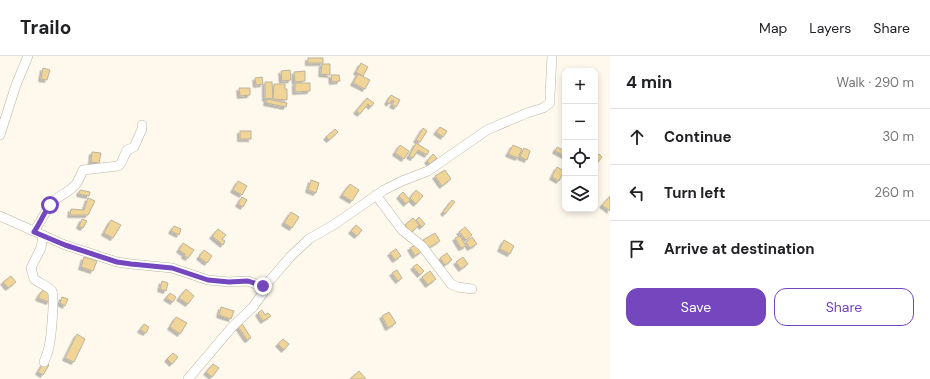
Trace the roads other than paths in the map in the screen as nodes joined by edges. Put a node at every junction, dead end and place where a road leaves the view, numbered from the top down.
1 (28, 56) edge
2 (552, 56) edge
3 (142, 125) dead end
4 (0, 135) edge
5 (376, 195) junction
6 (0, 216) edge
7 (34, 232) junction
8 (43, 236) junction
9 (263, 286) junction
10 (472, 289) dead end
11 (44, 362) dead end
12 (188, 379) edge

1 - 4 street
2 - 5 street
3 - 7 street
5 - 9 street
5 - 10 street
6 - 7 street
7 - 8 street
8 - 9 street
8 - 11 street
9 - 12 street

